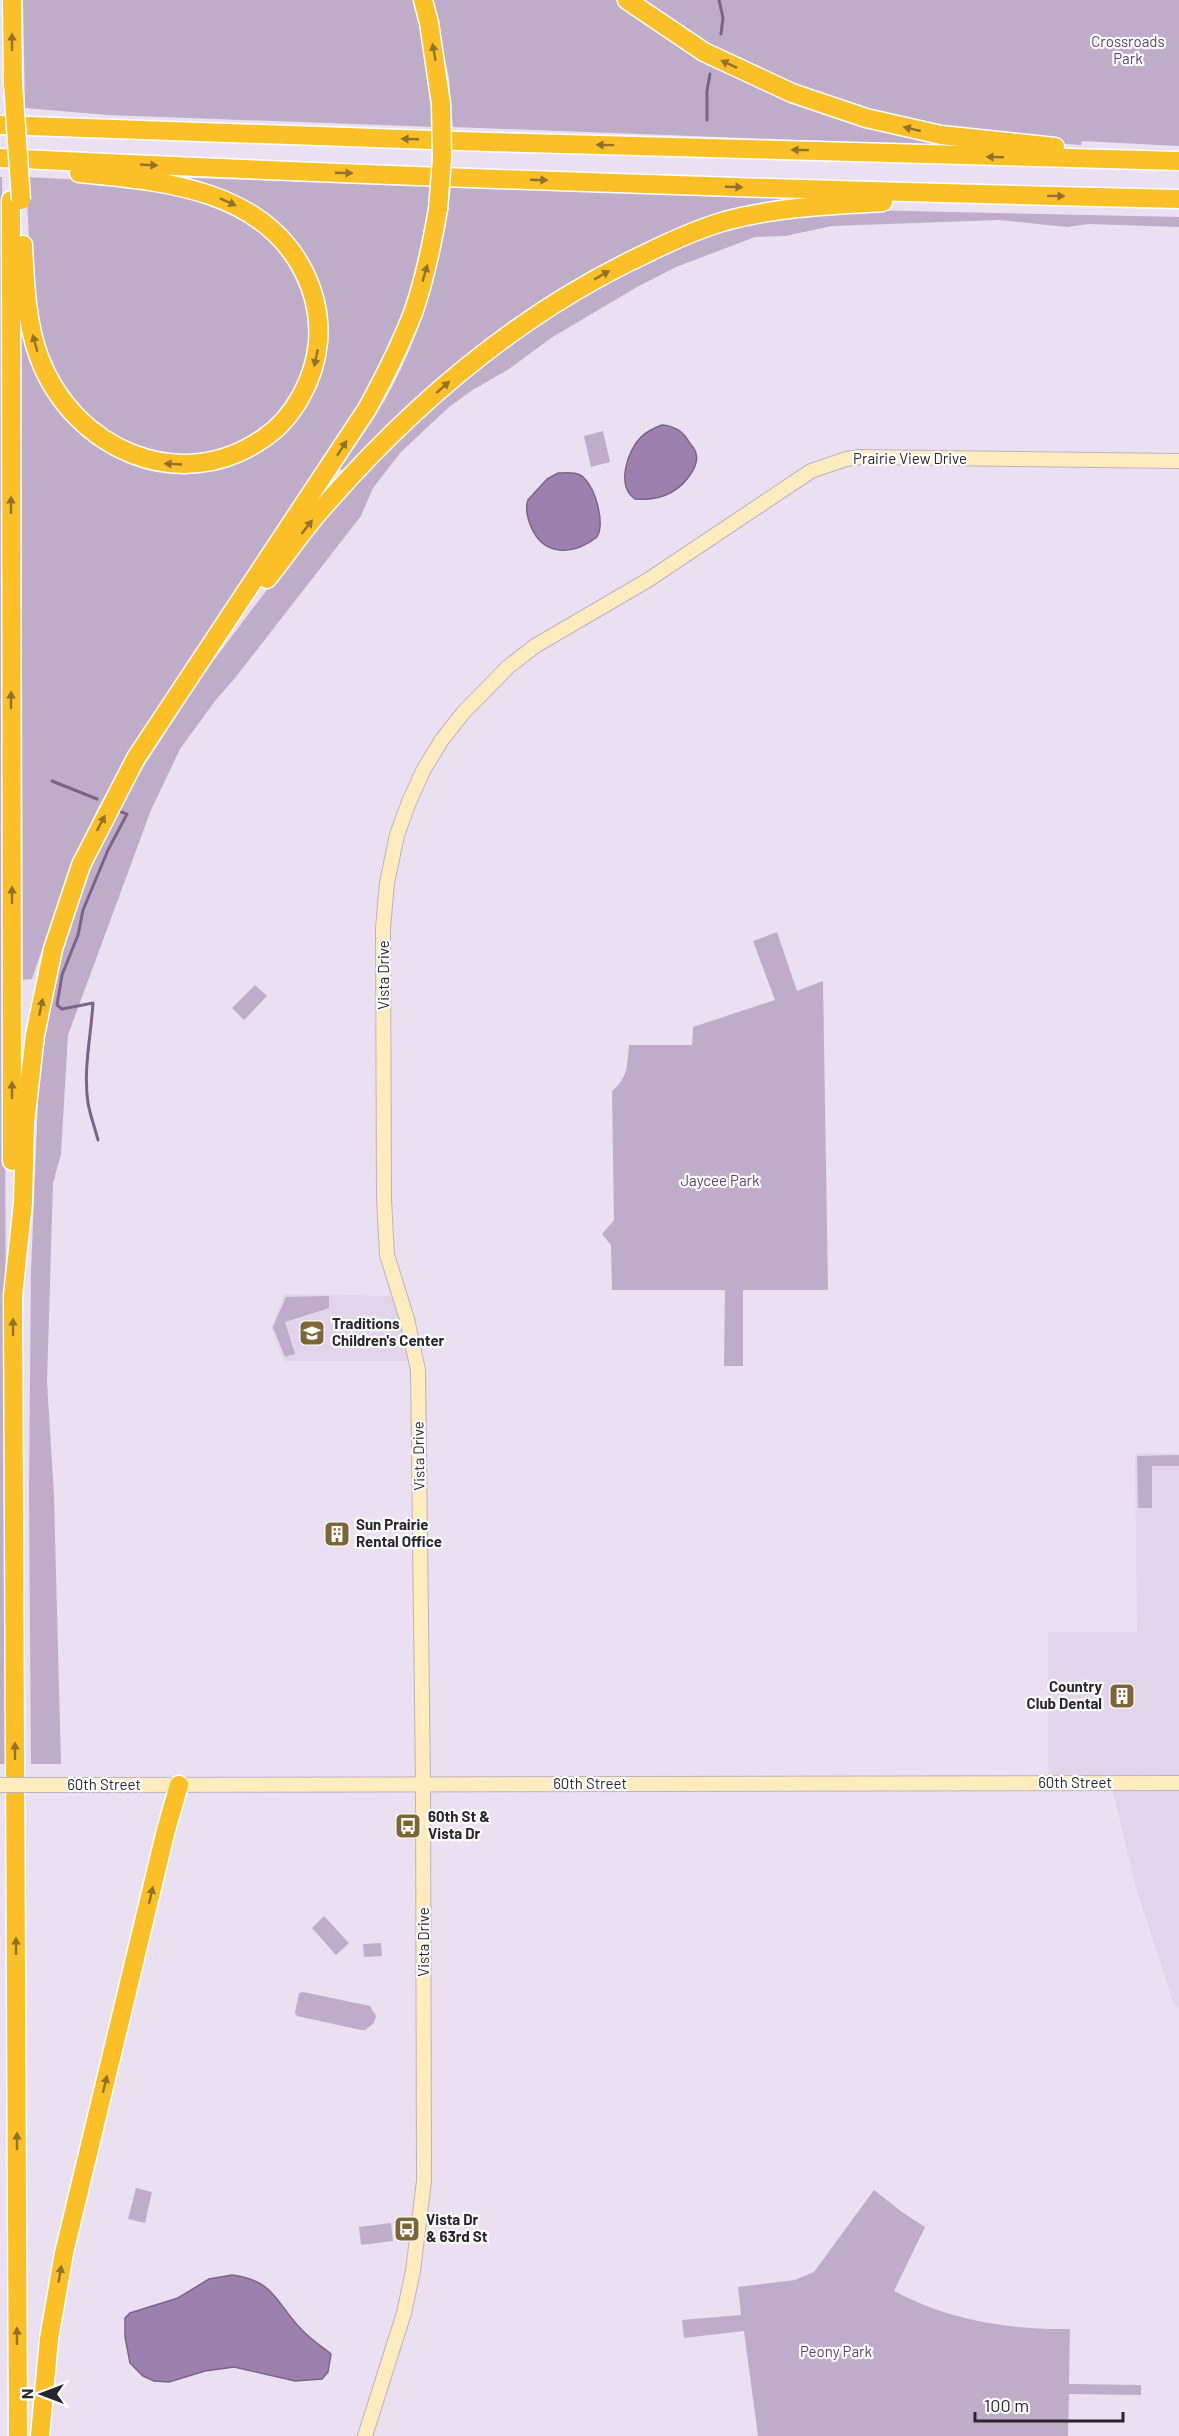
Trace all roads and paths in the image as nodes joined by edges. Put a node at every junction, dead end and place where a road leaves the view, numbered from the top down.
1 (12, 0) edge
2 (423, 0) edge
3 (627, 0) edge
4 (0, 113) edge
5 (0, 125) edge
6 (128, 128) junction
7 (0, 158) edge
8 (28, 159) junction
9 (1179, 160) edge
10 (998, 195) junction
11 (1179, 199) edge
12 (16, 200) junction
13 (1179, 461) edge
14 (579, 621) joint
15 (205, 654) junction
16 (13, 1295) junction
17 (1179, 1783) edge
18 (0, 1785) edge
19 (179, 1785) junction
20 (423, 1785) junction
21 (18, 2436) edge
22 (40, 2436) edge
23 (365, 2436) edge

12 -> 1 highway, bridge
15 -> 2 highway, bridge
9 -> 3 highway
4 - 6 highway
5 - 6 highway
9 -> 6 highway
7 - 8 highway
8 -> 10 highway
8 -> 12 highway
10 -> 11 highway
15 -> 10 highway
16 -> 12 highway
13 - 14 street, Prairie View Drive
14 - 20 street, Vista Drive
16 -> 15 highway
21 -> 16 highway
17 - 20 street, 60th Street
18 - 19 street, 60th Street, bridge
19 - 20 street, 60th Street
22 -> 19 highway
20 - 23 street, Vista Drive

